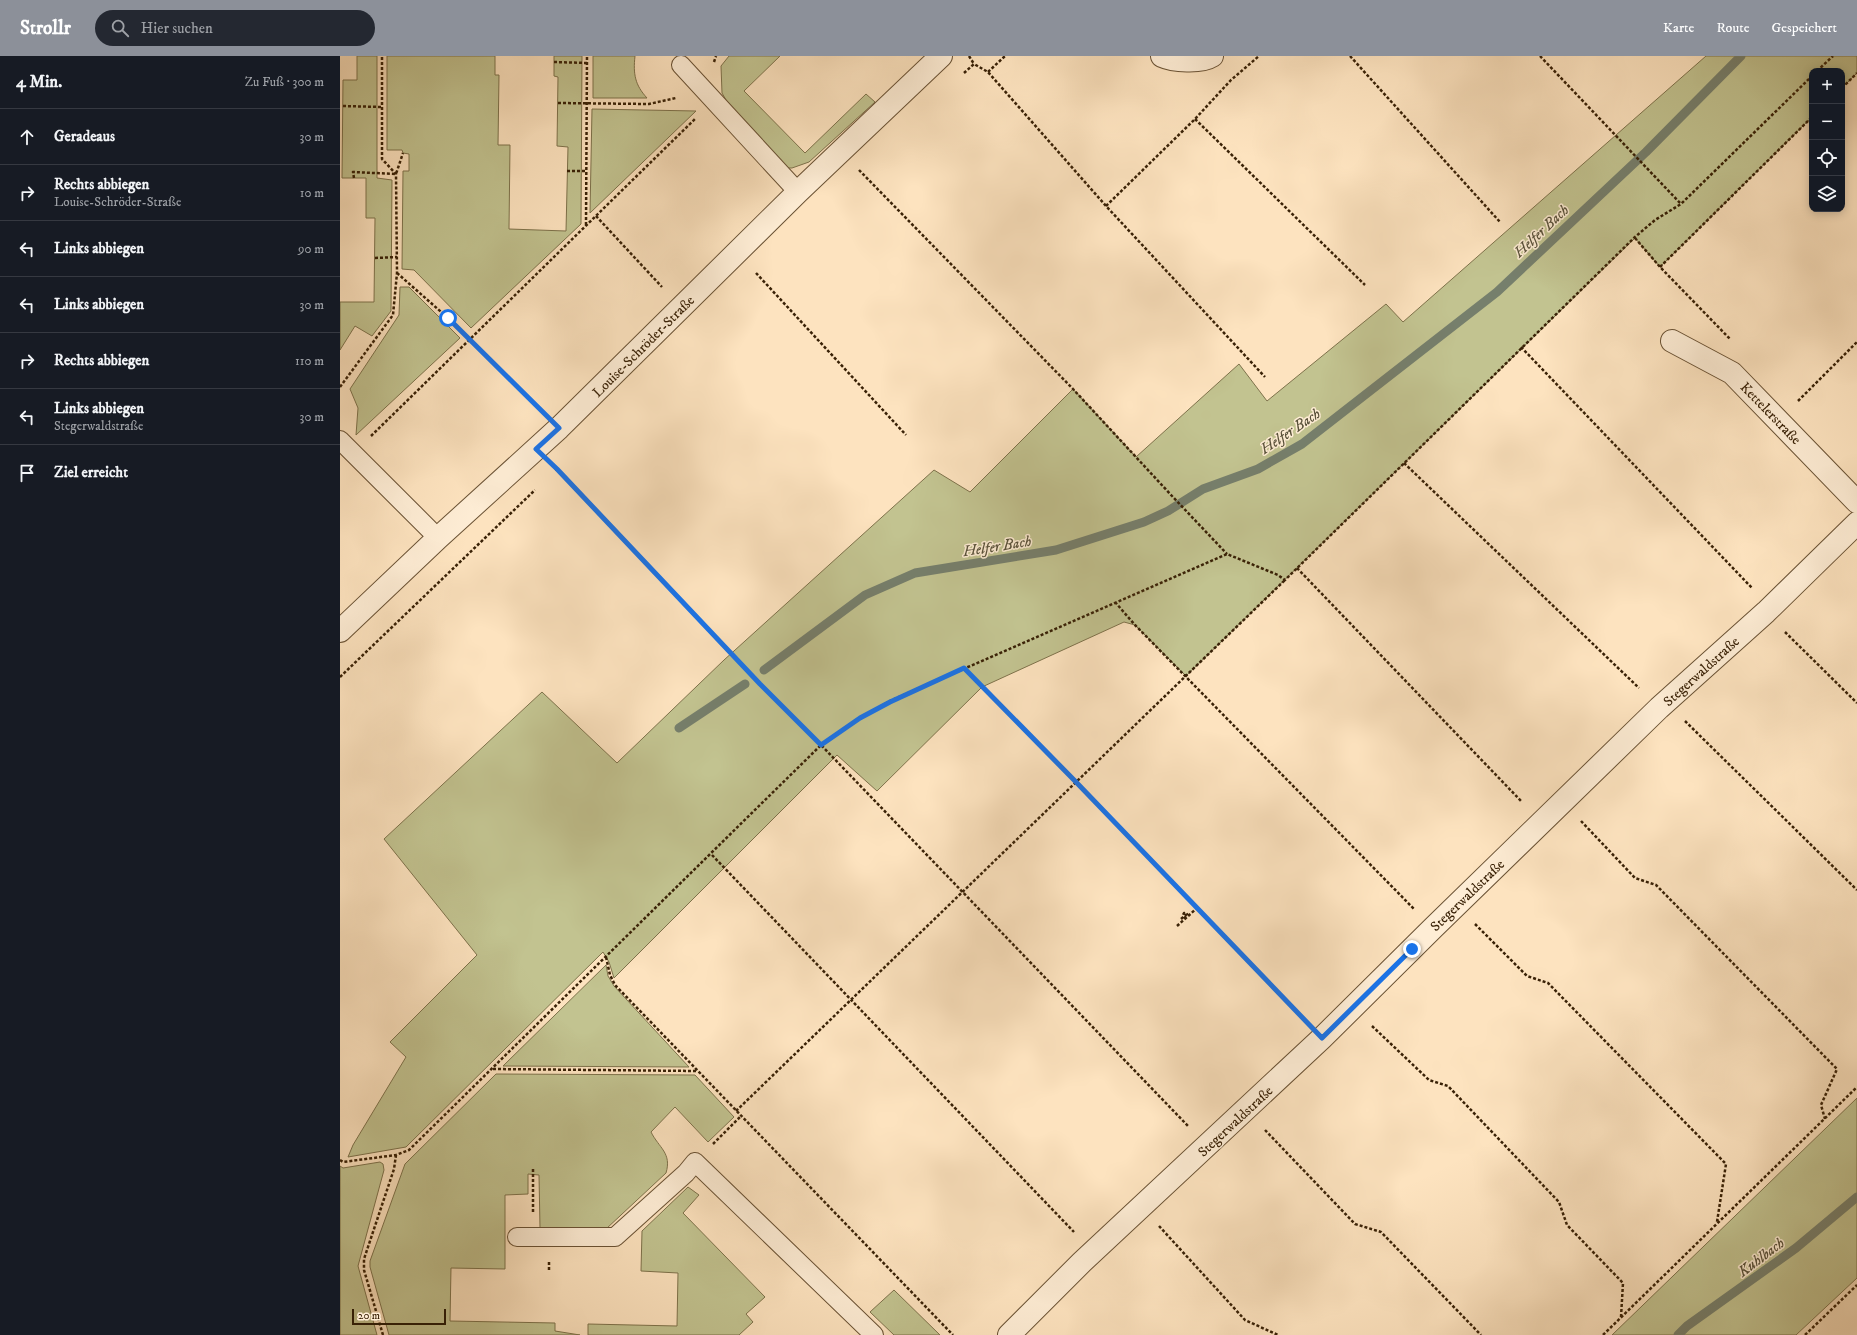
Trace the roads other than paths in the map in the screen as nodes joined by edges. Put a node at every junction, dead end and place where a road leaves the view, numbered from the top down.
1 (941, 56) edge
2 (1162, 56) edge
3 (1212, 56) edge
4 (680, 65) dead end
5 (798, 192) junction
6 (1672, 341) dead end
7 (340, 440) edge
8 (1857, 502) edge
9 (1857, 523) edge
10 (438, 538) junction
11 (340, 631) edge
12 (525, 1237) road end
13 (865, 1332) edge
14 (1010, 1335) edge

1 - 5 street, Louise-Schröder-Straße
2 - 3 street
4 - 5 lane
5 - 10 street, Louise-Schröder-Straße
6 - 8 street, Kettelerstraße
7 - 10 lane
9 - 14 street, Stegerwaldstraße
10 - 11 street, Louise-Schröder-Straße
12 - 13 lane

